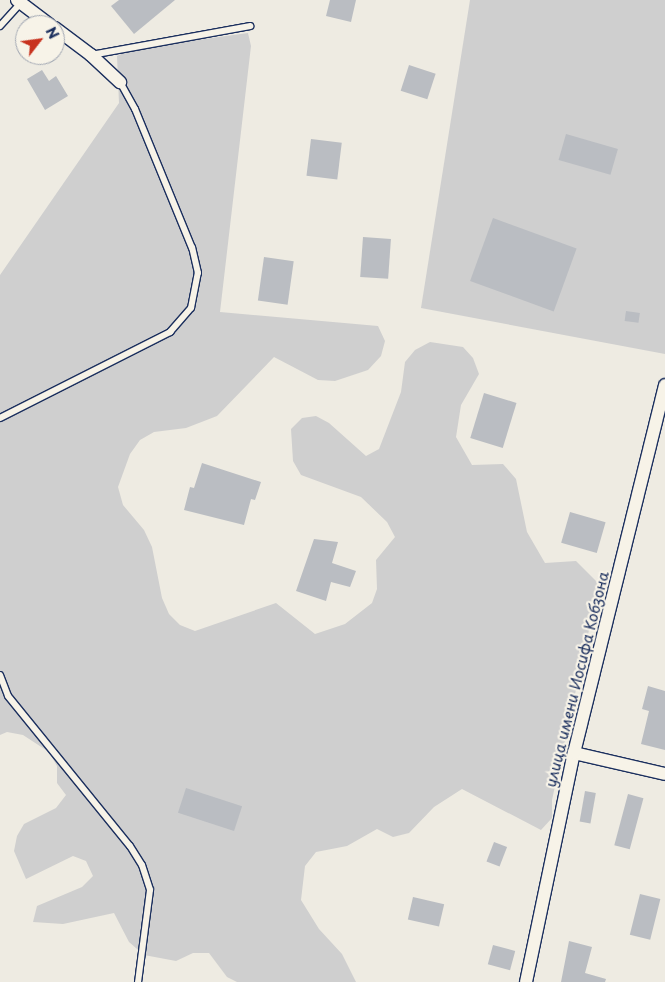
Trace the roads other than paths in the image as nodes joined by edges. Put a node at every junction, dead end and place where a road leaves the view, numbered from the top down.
1 (19, 2) edge
2 (37, 15) edge
3 (0, 26) edge
4 (250, 26) dead end
5 (65, 36) edge
6 (91, 55) junction
7 (120, 82) joint
8 (665, 385) edge
9 (0, 418) edge
10 (0, 675) edge
11 (574, 753) junction
12 (665, 774) edge
13 (138, 982) edge
14 (526, 982) edge

1 - 2 street
1 - 3 lane
4 - 6 lane
5 - 6 street
6 - 7 street
7 - 9 lane
8 - 11 street, улица имени Иосифа Кобзона
10 - 13 lane
11 - 12 street
11 - 14 street, улица имени Иосифа Кобзона

